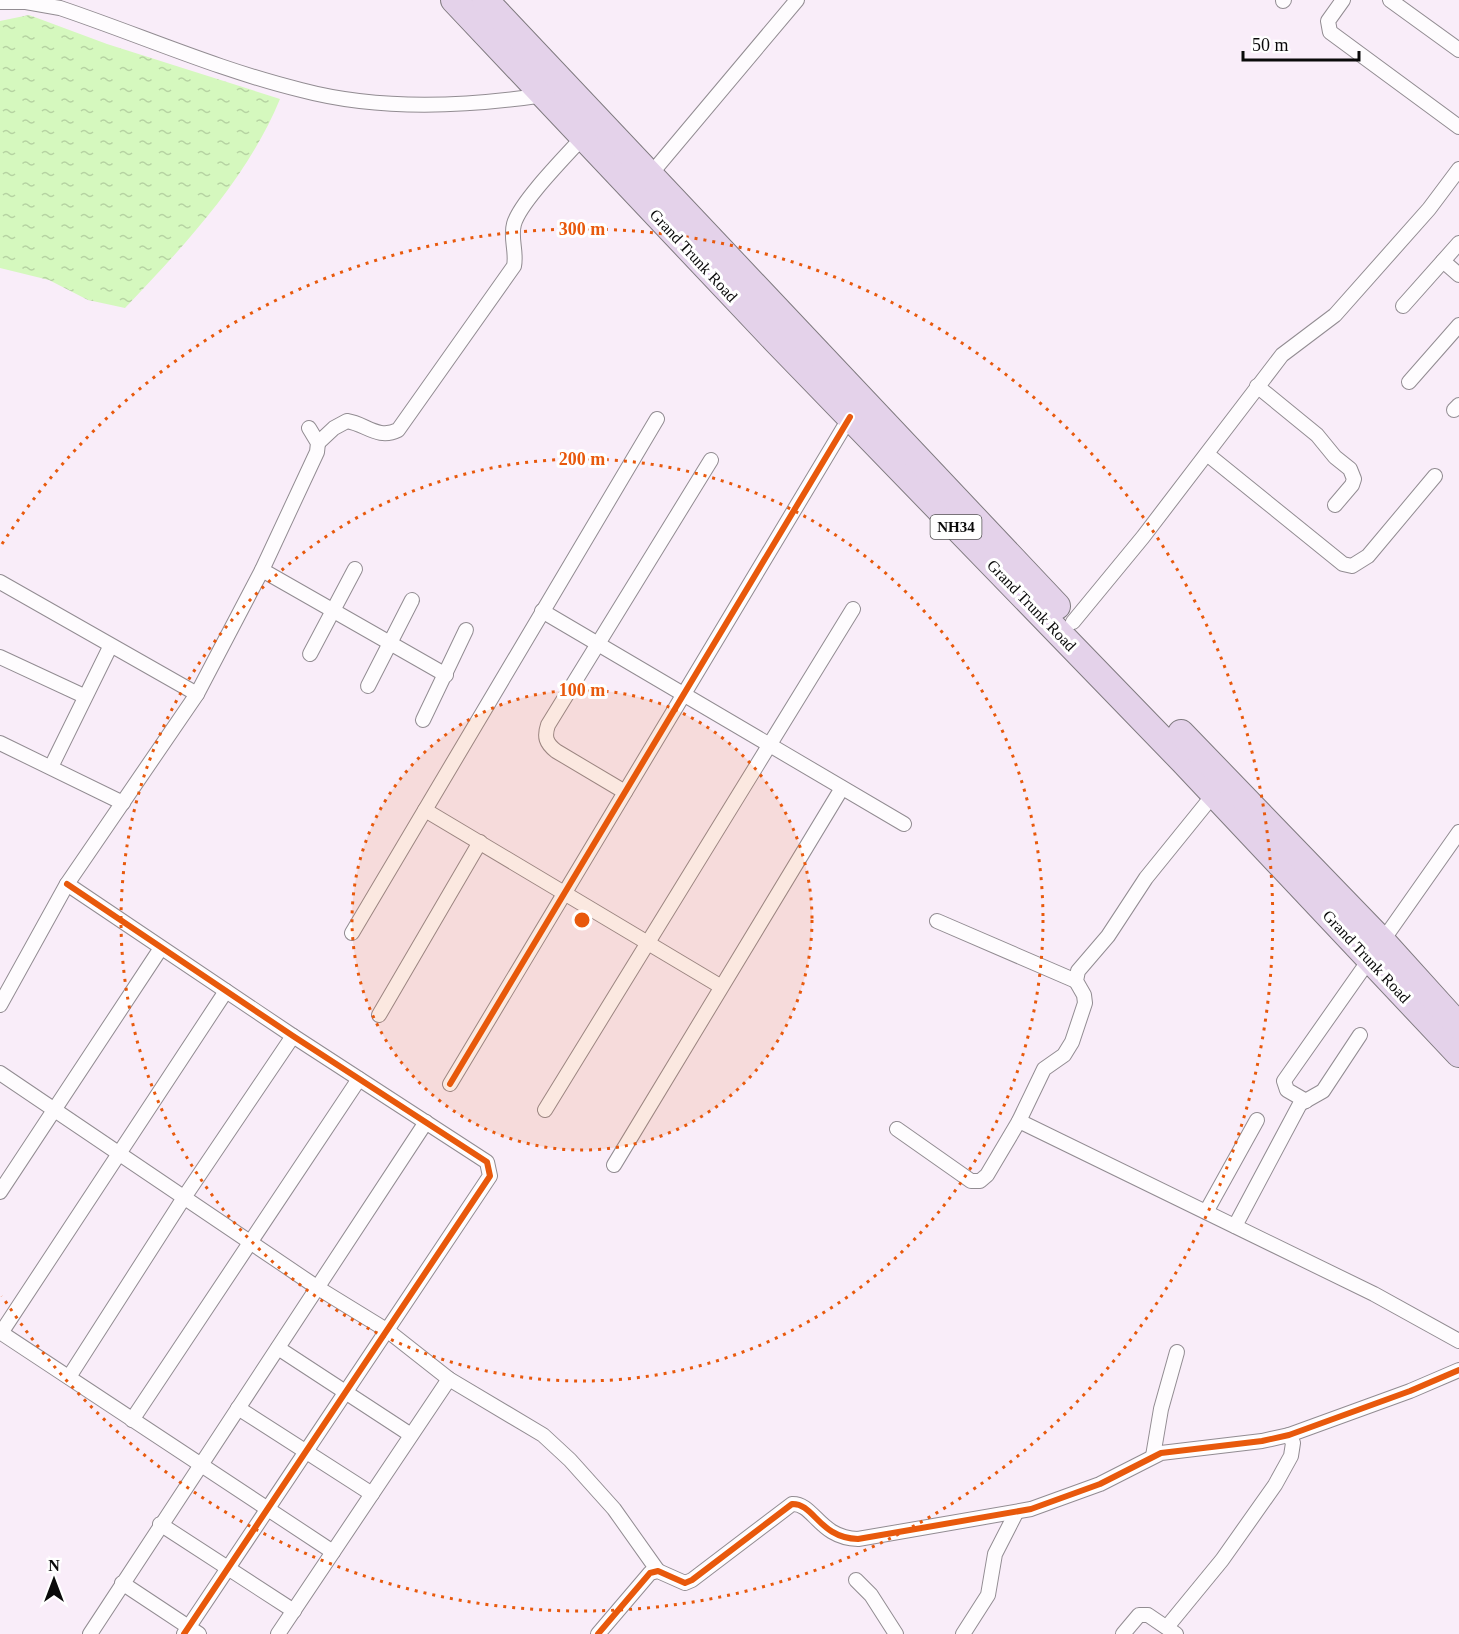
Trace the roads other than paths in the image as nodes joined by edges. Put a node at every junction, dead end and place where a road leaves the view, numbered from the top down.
1 (454, 0) edge
2 (485, 0) edge
3 (797, 0) edge
4 (1343, 0) edge
5 (1390, 0) edge
6 (0, 2) edge
7 (1459, 50) edge
8 (532, 66) junction
9 (544, 94) junction
10 (1459, 127) edge
11 (583, 137) junction
12 (1459, 169) edge
13 (650, 175) junction
14 (1459, 243) edge
15 (1443, 261) junction
16 (1459, 275) edge
17 (1403, 306) dead end
18 (1459, 325) edge
19 (1409, 382) dead end
20 (1257, 386) junction
21 (850, 417) junction
22 (657, 419) dead end
23 (309, 428) dead end
24 (318, 443) junction
25 (1207, 454) junction
26 (711, 460) dead end
27 (1435, 476) dead end
28 (1335, 505) dead end
29 (355, 569) dead end
30 (262, 570) junction
31 (0, 582) edge
32 (412, 600) dead end
33 (333, 609) junction
34 (853, 609) dead end
35 (542, 611) junction
36 (1073, 622) junction
37 (466, 630) dead end
38 (389, 642) junction
39 (599, 645) junction
40 (110, 647) junction
41 (310, 654) dead end
42 (0, 657) edge
43 (446, 675) junction
44 (368, 686) dead end
45 (197, 694) junction
46 (84, 696) junction
47 (683, 696) junction
48 (423, 720) dead end
49 (0, 742) edge
50 (770, 746) junction
51 (51, 767) junction
52 (842, 788) junction
53 (625, 792) junction
54 (1214, 794) junction
55 (123, 802) junction
56 (424, 810) junction
57 (904, 824) dead end
58 (1459, 832) edge
59 (480, 842) junction
60 (67, 884) junction
61 (564, 892) junction
62 (937, 921) dead end
63 (352, 933) dead end
64 (647, 944) junction
65 (161, 948) junction
66 (1377, 951) junction
67 (1076, 981) junction
68 (720, 986) junction
69 (226, 992) junction
70 (0, 1005) edge
71 (379, 1015) dead end
72 (1459, 1026) edge
73 (1360, 1035) dead end
74 (293, 1036) junction
75 (1459, 1054) edge
76 (0, 1073) edge
77 (359, 1079) junction
78 (450, 1084) dead end
79 (1306, 1101) junction
80 (54, 1109) junction
81 (545, 1110) dead end
82 (1257, 1120) dead end
83 (1019, 1121) junction
84 (426, 1122) junction
85 (897, 1129) dead end
86 (118, 1155) junction
87 (614, 1165) dead end
88 (0, 1192) edge
89 (185, 1196) junction
90 (1206, 1212) junction
91 (1235, 1226) junction
92 (252, 1243) junction
93 (318, 1288) junction
94 (388, 1331) junction
95 (0, 1332) edge
96 (1459, 1341) edge
97 (278, 1348) junction
98 (1177, 1352) dead end
99 (1459, 1370) edge
100 (69, 1377) junction
101 (449, 1379) junction
102 (347, 1392) junction
103 (238, 1408) junction
104 (132, 1420) junction
105 (411, 1435) junction
106 (1289, 1435) junction
107 (307, 1452) junction
108 (1153, 1456) junction
109 (199, 1465) junction
110 (372, 1494) junction
111 (267, 1510) junction
112 (1016, 1513) junction
113 (160, 1524) junction
114 (333, 1552) junction
115 (228, 1568) junction
116 (658, 1571) junction
117 (856, 1580) dead end
118 (122, 1582) junction
119 (294, 1611) junction
120 (1172, 1630) edge
121 (191, 1632) edge
122 (90, 1634) edge
123 (278, 1634) edge
124 (598, 1634) edge
125 (896, 1634) edge
126 (963, 1634) edge
127 (1123, 1634) edge

1 - 8 highway, Grand Trunk Road / NH34
2 - 8 highway, Grand Trunk Road / NH34
3 - 13 street
4 - 10 street
5 - 7 street
6 - 9 street
8 - 9 highway, Grand Trunk Road / NH34
8 - 13 highway, Grand Trunk Road / NH34
9 - 11 highway, Grand Trunk Road / NH34
11 - 21 highway, Grand Trunk Road / NH34
11 - 24 street
12 - 20 street
13 - 36 highway, Grand Trunk Road / NH34
14 - 15 street
15 - 16 street
15 - 17 street
18 - 19 street
20 - 25 street
20 - 28 street
21 - 47 street
21 - 54 highway, Grand Trunk Road / NH34
22 - 35 street
23 - 24 street
24 - 30 street
25 - 27 street
25 - 36 street
26 - 39 street
29 - 33 street
30 - 33 street
30 - 45 street
31 - 40 street
32 - 38 street
33 - 38 street
33 - 41 street
34 - 50 street
35 - 39 street
35 - 56 street
36 - 66 highway, Grand Trunk Road / NH34
37 - 43 street
38 - 43 street
38 - 44 street
39 - 47 street
39 - 53 street
40 - 45 street
40 - 46 street
42 - 46 street
43 - 48 street
45 - 55 street
46 - 51 street
47 - 50 street
47 - 53 street
49 - 51 street
50 - 52 street
50 - 64 street
51 - 55 street
52 - 57 street
52 - 68 street
53 - 61 street
54 - 66 highway, Grand Trunk Road / NH34
54 - 67 street
55 - 60 street
56 - 59 street
56 - 63 street
58 - 66 street
59 - 61 street
59 - 71 street
60 - 65 street
60 - 70 street
61 - 64 street
61 - 78 street
62 - 67 street
64 - 68 street
64 - 81 street
65 - 69 street
65 - 80 street
66 - 72 highway, Grand Trunk Road / NH34
66 - 75 highway, Grand Trunk Road / NH34
66 - 79 street
67 - 83 street
68 - 87 street
69 - 74 street
69 - 86 street
73 - 79 street
74 - 77 street
74 - 89 street
76 - 80 street
77 - 84 street
77 - 92 street
79 - 91 street
80 - 86 street
80 - 88 street
82 - 90 street
83 - 85 street
83 - 90 street
84 - 93 street
84 - 94 street
86 - 89 street
86 - 95 street
89 - 92 street
89 - 100 street
90 - 91 street
91 - 96 street
92 - 93 street
92 - 104 street
93 - 94 street
93 - 97 street
94 - 101 street
94 - 102 street
95 - 100 street
97 - 102 street
97 - 103 street
98 - 108 street
99 - 106 street
100 - 104 street
101 - 105 street
101 - 116 street
102 - 105 street
102 - 107 street
103 - 107 street
103 - 109 street
104 - 109 street
105 - 110 street
106 - 108 street
106 - 120 street
107 - 110 street
107 - 111 street
108 - 112 street
109 - 111 street
109 - 113 street
110 - 114 street
111 - 114 street
111 - 115 street
112 - 116 street
112 - 126 street
113 - 115 street
113 - 118 street
114 - 119 street
115 - 119 street
115 - 121 street
116 - 124 street
117 - 125 street
118 - 121 street
118 - 122 street
119 - 123 street
120 - 127 street

